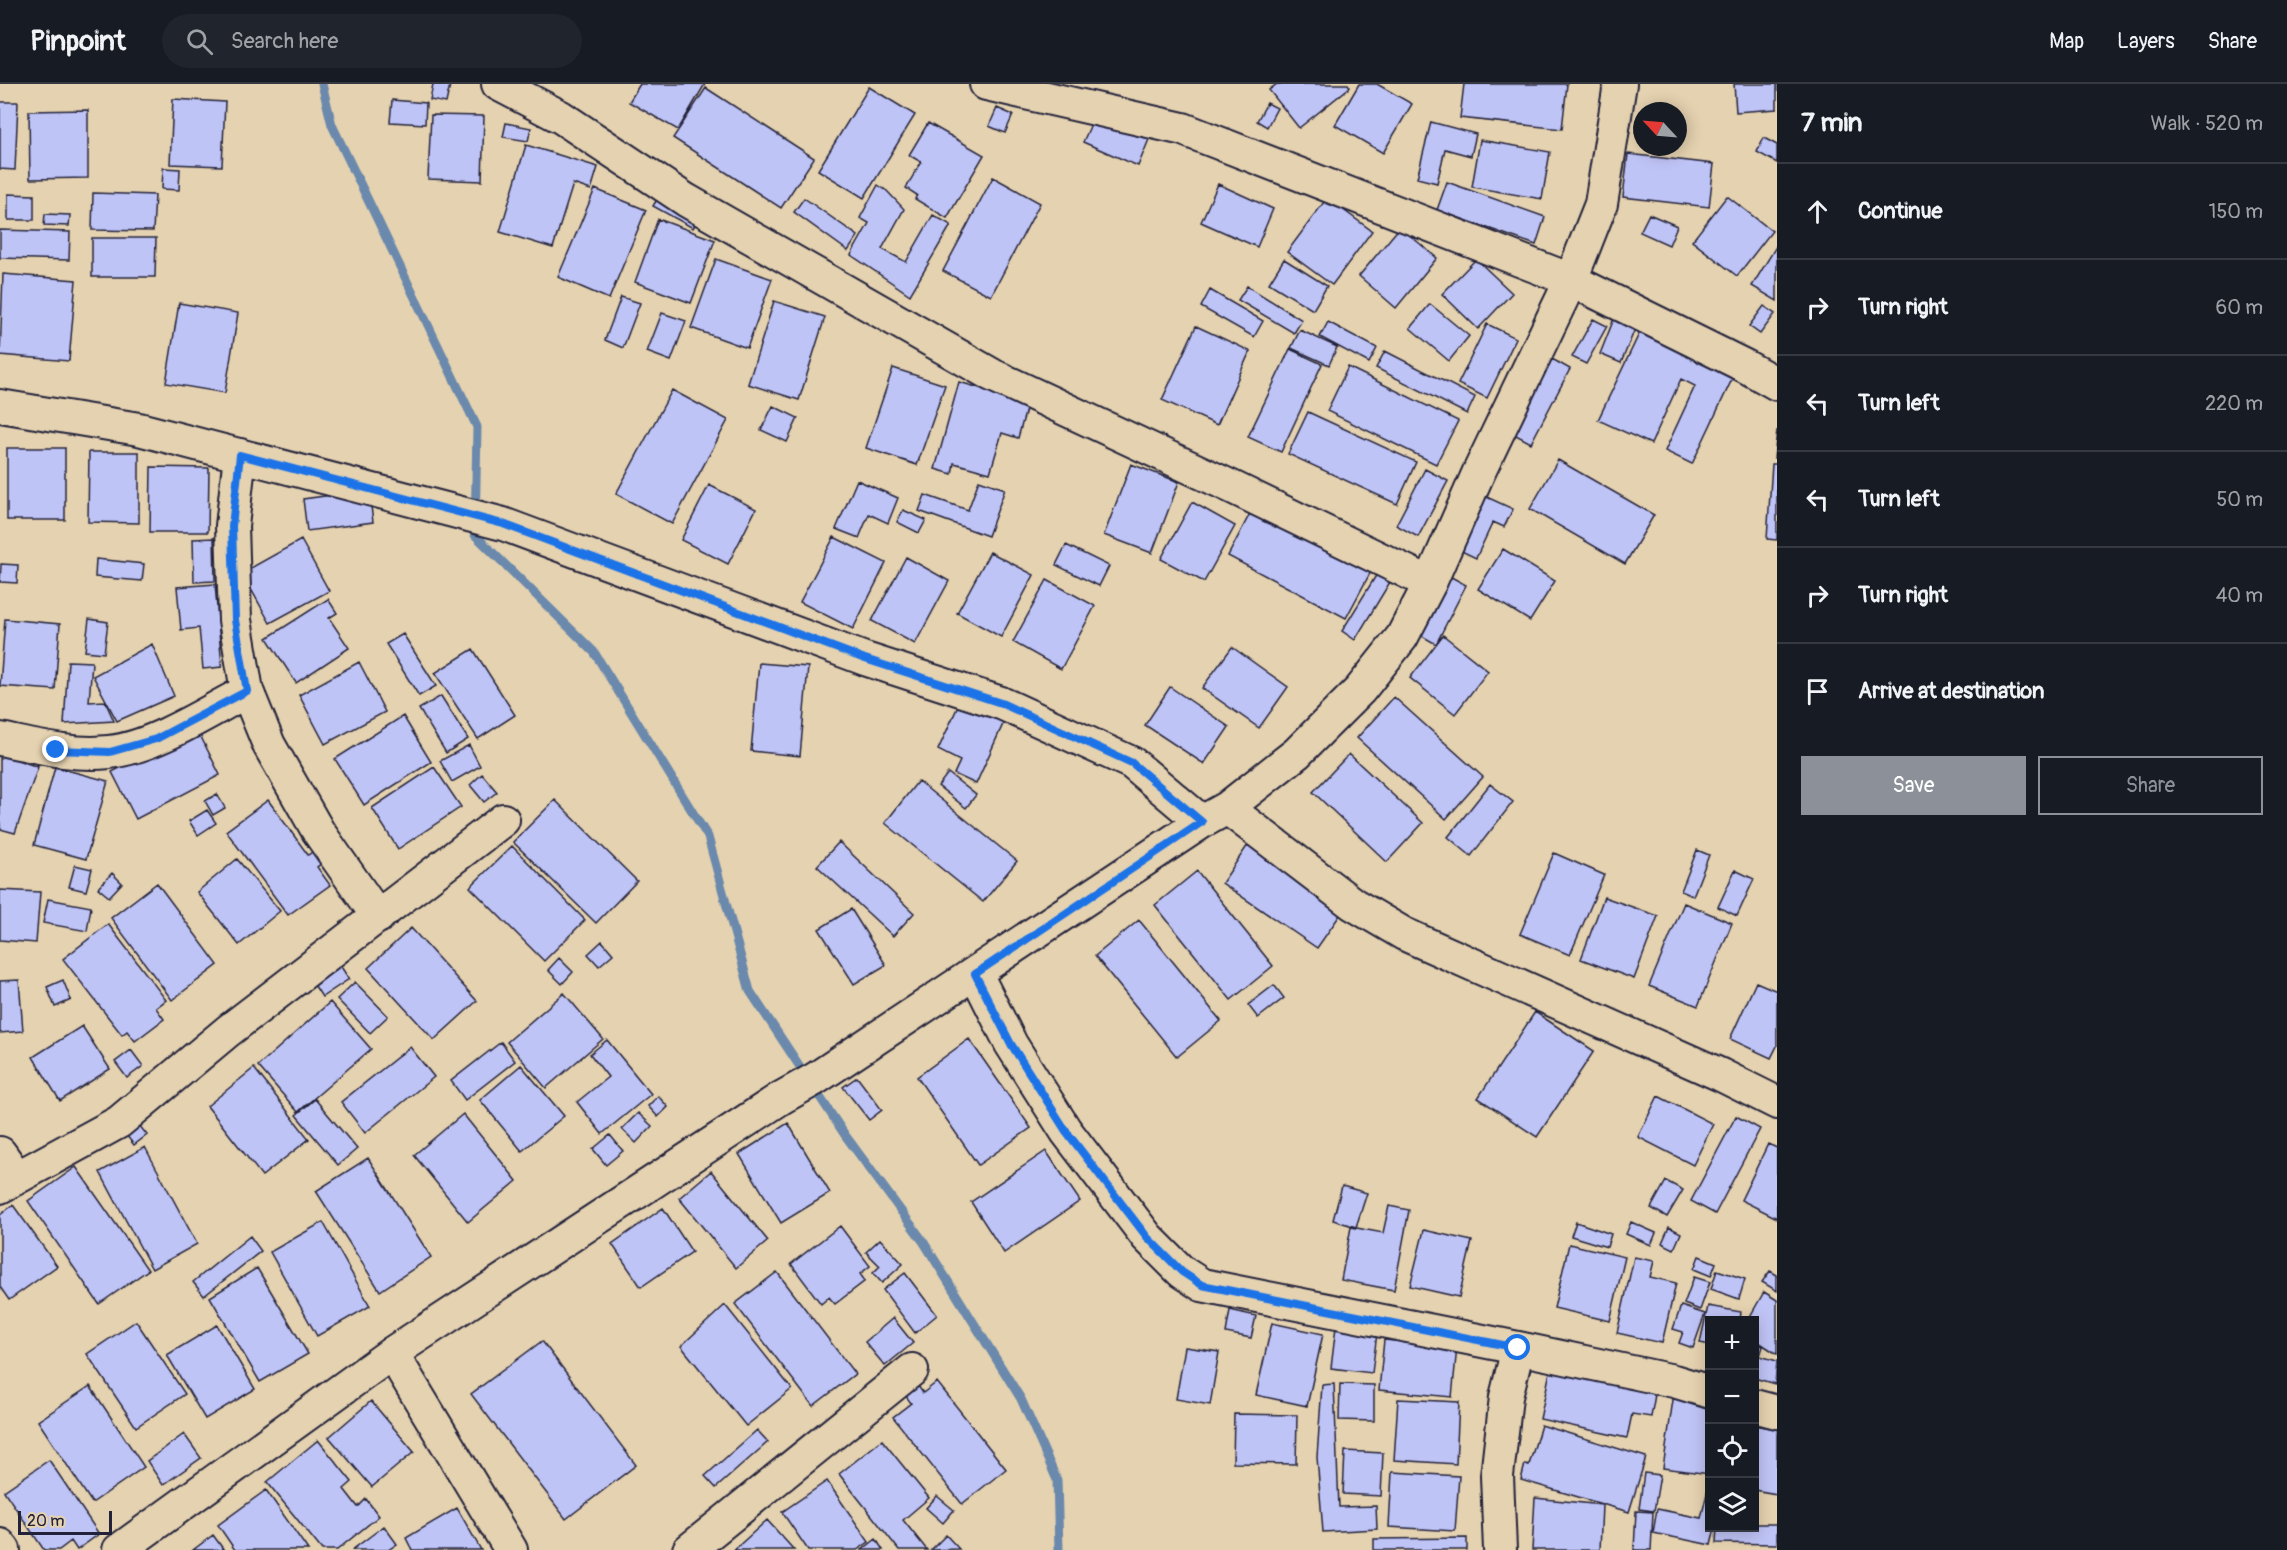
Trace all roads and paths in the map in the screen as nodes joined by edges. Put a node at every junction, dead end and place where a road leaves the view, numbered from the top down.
1 (498, 84) edge
2 (986, 84) edge
3 (1620, 84) edge
4 (1032, 89) edge
5 (1571, 280) junction
6 (1776, 383) edge
7 (0, 406) edge
8 (240, 455) junction
9 (1430, 583) junction
10 (247, 691) junction
11 (0, 739) edge
12 (1215, 815) junction
13 (503, 820) dead end
14 (378, 917) junction
15 (975, 974) junction
16 (1777, 1103) edge
17 (6, 1172) edge
18 (1518, 1348) junction
19 (392, 1353) junction
20 (912, 1370) dead end
21 (1705, 1391) edge
22 (1759, 1407) edge
23 (1777, 1412) edge
24 (0, 1545) edge
25 (4, 1550) edge
26 (119, 1550) edge
27 (511, 1550) edge
28 (689, 1550) edge
29 (1500, 1550) edge

1 - 9 street
2 - 4 street
3 - 5 street
4 - 5 street
5 - 6 street
5 - 9 street
7 - 8 street
8 - 10 street
8 - 12 street
9 - 12 street
10 - 11 street
10 - 14 street
12 - 15 street
12 - 16 street
13 - 14 street
14 - 17 street
15 - 18 street
15 - 19 street
18 - 21 street
18 - 29 street
19 - 26 street
19 - 27 street
20 - 28 street
22 - 23 street
24 - 25 street

